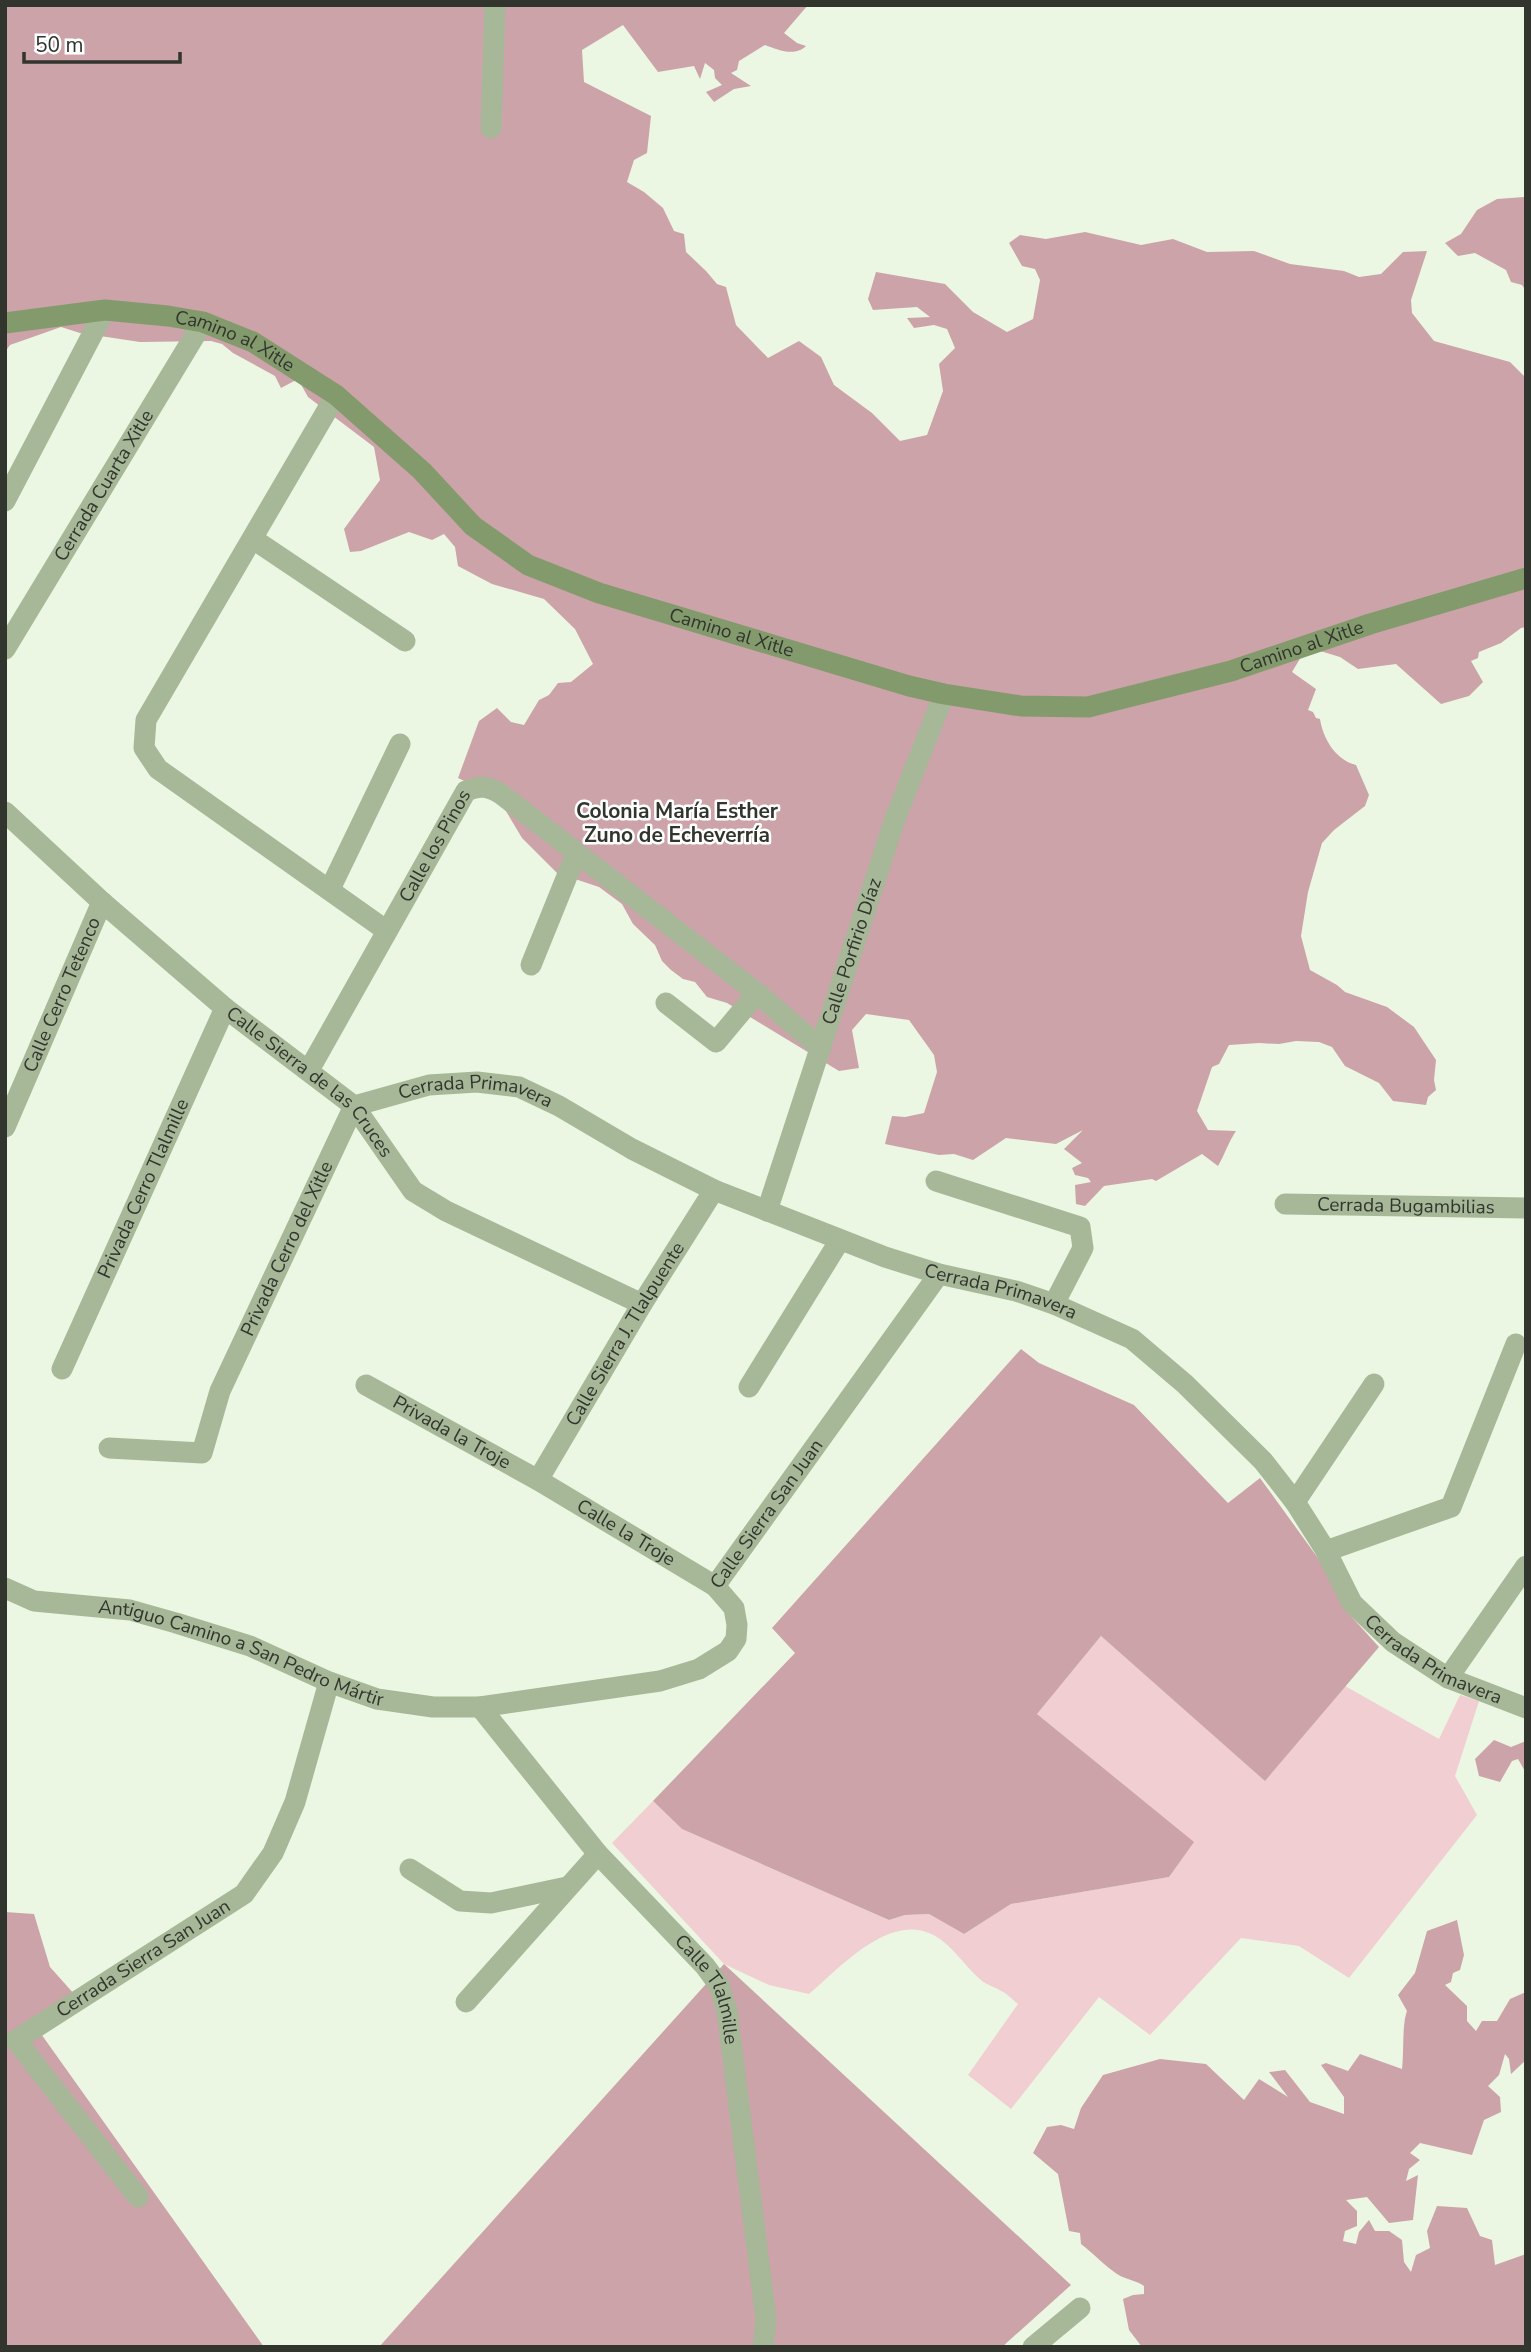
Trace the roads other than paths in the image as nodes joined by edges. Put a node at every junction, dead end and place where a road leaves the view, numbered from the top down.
1 (495, 5) edge
2 (492, 128) dead end
3 (105, 310) junction
4 (203, 322) junction
5 (5, 323) edge
6 (336, 396) junction
7 (5, 501) edge
8 (253, 539) junction
9 (1526, 578) edge
10 (405, 640) dead end
11 (5, 649) edge
12 (944, 694) junction
13 (400, 744) dead end
14 (5, 812) edge
15 (576, 853) junction
16 (330, 889) junction
17 (102, 902) junction
18 (387, 930) junction
19 (531, 965) dead end
20 (757, 993) junction
21 (666, 1003) dead end
22 (225, 1008) junction
23 (821, 1048) junction
24 (309, 1070) junction
25 (354, 1106) junction
26 (5, 1127) edge
27 (936, 1181) dead end
28 (714, 1190) junction
29 (1285, 1203) dead end
30 (1526, 1208) edge
31 (767, 1211) junction
32 (841, 1240) junction
33 (939, 1274) junction
34 (642, 1304) junction
35 (1054, 1304) junction
36 (1517, 1344) dead end
37 (62, 1369) dead end
38 (1374, 1384) dead end
39 (366, 1385) dead end
40 (749, 1387) dead end
41 (109, 1448) dead end
42 (538, 1480) junction
43 (1295, 1502) junction
44 (1326, 1551) junction
45 (1526, 1566) edge
46 (715, 1586) junction
47 (5, 1588) edge
48 (1516, 1599) edge
49 (1448, 1678) junction
50 (329, 1682) junction
51 (480, 1707) junction
52 (1526, 1708) edge
53 (598, 1854) junction
54 (410, 1869) dead end
55 (567, 1887) junction
56 (466, 2002) dead end
57 (138, 2197) dead end
58 (1080, 2308) dead end
59 (764, 2347) edge
60 (1033, 2347) edge

1 - 2 street
3 - 4 street, Camino al Xitle
3 - 5 street, Camino al Xitle
3 - 7 street
4 - 6 street, Camino al Xitle
4 - 11 street, Cerrada Cuarta Xitle
6 - 8 street
6 - 12 street, Camino al Xitle
8 - 10 street
8 - 16 street
9 - 12 street, Camino al Xitle
12 - 23 street, Calle Porfirio Díaz
13 - 16 street
14 - 17 street, Calle Sierra de las Cruces
15 - 18 street, Calle los Pinos
15 - 19 street
15 - 20 street, Calle los Pinos
16 - 18 street
17 - 22 street, Calle Sierra de las Cruces
17 - 26 street, Calle Cerro Tetenco
18 - 24 street, Calle los Pinos
20 - 21 street
20 - 23 street, Calle los Pinos
22 - 24 street, Calle Sierra de las Cruces
22 - 37 street, Privada Cerro Tlalmille
23 - 31 street, Calle Porfirio Díaz
24 - 25 street, Calle Sierra de las Cruces
25 - 28 street, Cerrada Primavera
25 - 34 street, Calle Sierra de las Cruces
25 - 41 street, Privada Cerro del Xitle
27 - 35 street
28 - 31 street, Cerrada Primavera
28 - 34 street, Calle Sierra J. Tlalpuente
29 - 30 street, Cerrada Bugambilias
31 - 32 street, Cerrada Primavera
32 - 33 street, Cerrada Primavera
32 - 40 street
33 - 35 street, Cerrada Primavera
33 - 46 street, Calle Sierra San Juan
34 - 42 street, Calle Sierra J. Tlalpuente
35 - 43 street, Cerrada Primavera
36 - 44 street
38 - 43 street
39 - 42 street, Privada la Troje
42 - 46 street, Calle la Troje
43 - 44 street, Cerrada Primavera
44 - 49 street, Cerrada Primavera
45 - 48 street
46 - 51 street, Calle Sierra San Juan
47 - 50 street, Antiguo Camino a San Pedro Mártir
48 - 49 street
49 - 52 street, Cerrada Primavera
50 - 51 street, Antiguo Camino a San Pedro Mártir
50 - 57 street, Cerrada Sierra San Juan
51 - 53 street, Calle Tlalmille
53 - 55 street
53 - 59 street, Calle Tlalmille
54 - 55 street
55 - 56 street
58 - 60 street

